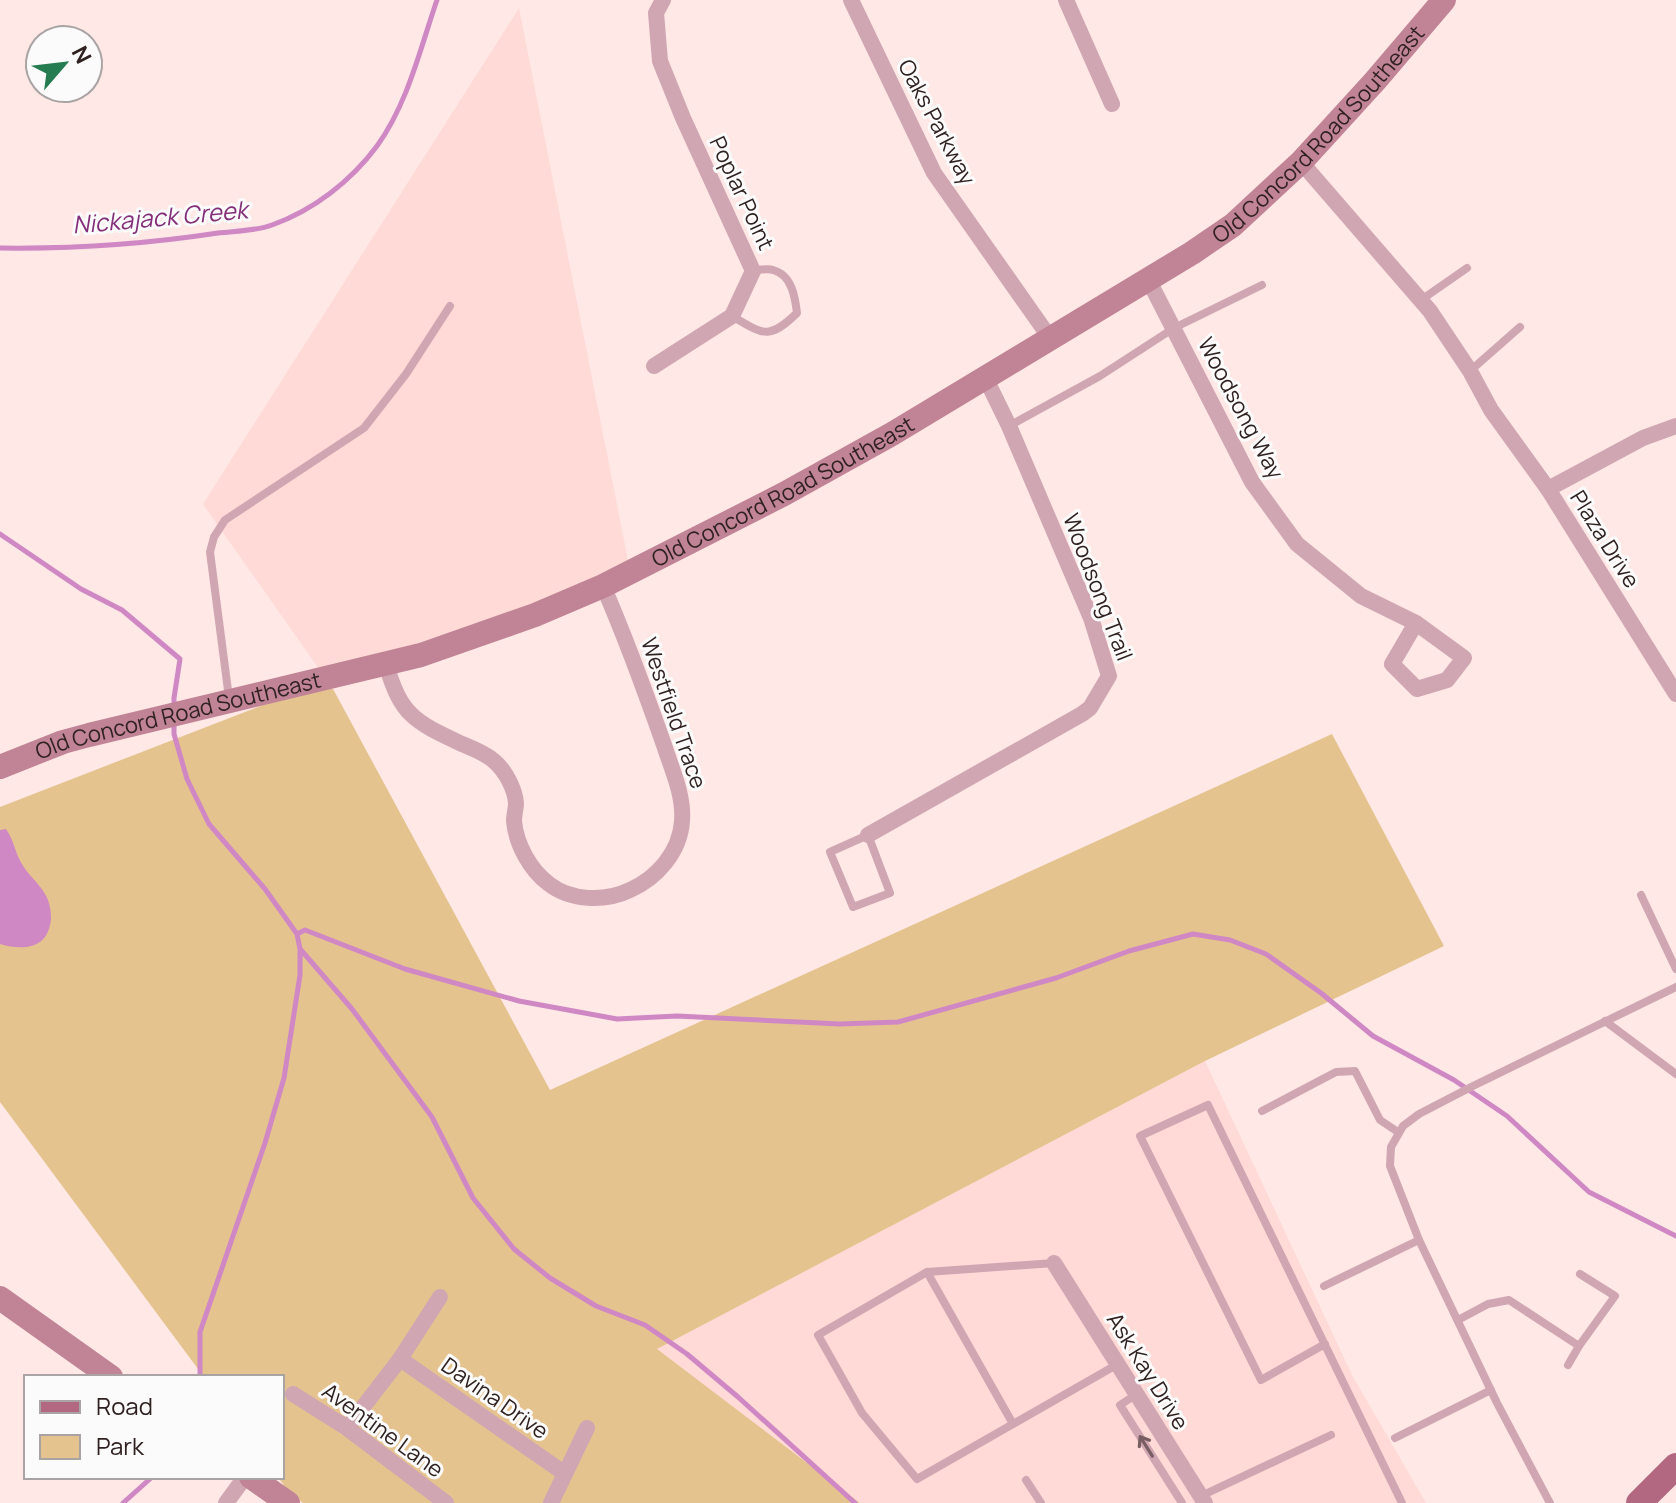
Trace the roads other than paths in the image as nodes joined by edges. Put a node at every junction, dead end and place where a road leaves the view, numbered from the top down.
1 (663, 0) edge
2 (851, 0) edge
3 (1066, 0) edge
4 (1444, 0) edge
5 (1112, 104) dead end
6 (1301, 162) junction
7 (1467, 268) dead end
8 (753, 271) junction
9 (1148, 279) junction
10 (1262, 285) dead end
11 (1420, 300) junction
12 (450, 306) dead end
13 (732, 316) junction
14 (1520, 327) dead end
15 (1174, 328) junction
16 (1050, 338) junction
17 (654, 366) dead end
18 (1470, 371) junction
19 (985, 377) junction
20 (1009, 426) junction
21 (1676, 426) edge
22 (1548, 489) junction
23 (603, 586) junction
24 (1416, 623) junction
25 (386, 664) junction
26 (1676, 694) edge
27 (222, 703) junction
28 (0, 767) edge
29 (868, 835) junction
30 (1641, 895) dead end
31 (1676, 969) edge
32 (1676, 987) edge
33 (1605, 1021) junction
34 (1676, 1074) edge
35 (1262, 1111) dead end
36 (1398, 1132) junction
37 (1419, 1240) junction
38 (1054, 1263) joint
39 (927, 1272) junction
40 (1580, 1274) dead end
41 (1324, 1286) dead end
42 (440, 1297) dead end
43 (0, 1298) edge
44 (1458, 1320) junction
45 (1325, 1344) junction
46 (1579, 1346) junction
47 (400, 1359) junction
48 (1118, 1364) junction
49 (1568, 1365) dead end
50 (108, 1375) edge
51 (1491, 1390) junction
52 (293, 1394) dead end
53 (1137, 1394) junction
54 (1013, 1424) junction
55 (347, 1428) junction
56 (587, 1428) dead end
57 (1331, 1435) dead end
58 (1395, 1438) dead end
59 (1676, 1466) edge
60 (564, 1473) junction
61 (244, 1479) edge
62 (254, 1479) edge
63 (1026, 1480) dead end
64 (1203, 1500) edge
65 (226, 1503) edge
66 (288, 1503) edge
67 (446, 1503) edge
68 (551, 1503) edge
69 (1041, 1503) edge
70 (1182, 1503) edge
71 (1402, 1503) edge
72 (1550, 1503) edge
73 (1639, 1503) edge

1 - 8 street, Poplar Point
2 - 16 street, Oaks Parkway
3 - 5 street
4 - 6 street, Old Concord Road Southeast
6 - 9 street, Old Concord Road Southeast
6 - 11 street, Plaza Drive
7 - 11 lane
8 - 13 street, Poplar Point
8 - 13 lane
9 - 15 street, Woodsong Way
9 - 16 street, Old Concord Road Southeast
10 - 15 lane
11 - 18 street, Plaza Drive
12 - 27 lane
13 - 17 street
14 - 18 lane
15 - 20 lane
15 - 24 street, Woodsong Way
16 - 19 street, Old Concord Road Southeast
18 - 22 street, Plaza Drive
19 - 20 street, Woodsong Trail
19 - 23 street, Old Concord Road Southeast
20 - 29 street, Woodsong Trail
21 - 22 street
22 - 26 street, Plaza Drive
23 - 25 street, Old Concord Road Southeast
23 - 25 street, Westfield Trace
24 - 24 street, Woodsong Way
25 - 27 street, Old Concord Road Southeast
27 - 28 street, Old Concord Road Southeast
29 - 29 lane
30 - 31 lane
32 - 33 lane
33 - 34 lane
33 - 36 lane
35 - 36 lane
36 - 37 lane
37 - 41 lane
37 - 44 lane
38 - 39 lane
38 - 48 street, Ask Kay Drive
39 - 54 lane
39 - 54 lane
40 - 46 lane
42 - 47 street
43 - 50 street
44 - 46 lane
44 - 51 lane
45 - 45 lane
45 - 71 lane
46 - 49 lane
47 - 55 street
47 - 60 street, Davina Drive
48 - 53 street, Ask Kay Drive
48 - 54 lane
51 - 58 lane
51 - 72 lane
52 - 55 street, Aventine Lane
53 - 64 street, Ask Kay Drive
70 -> 53 lane
55 - 67 street, Aventine Lane
56 - 60 street
57 - 64 lane
59 - 73 main road
60 - 68 street
61 - 65 street
62 - 66 street
63 - 69 lane

